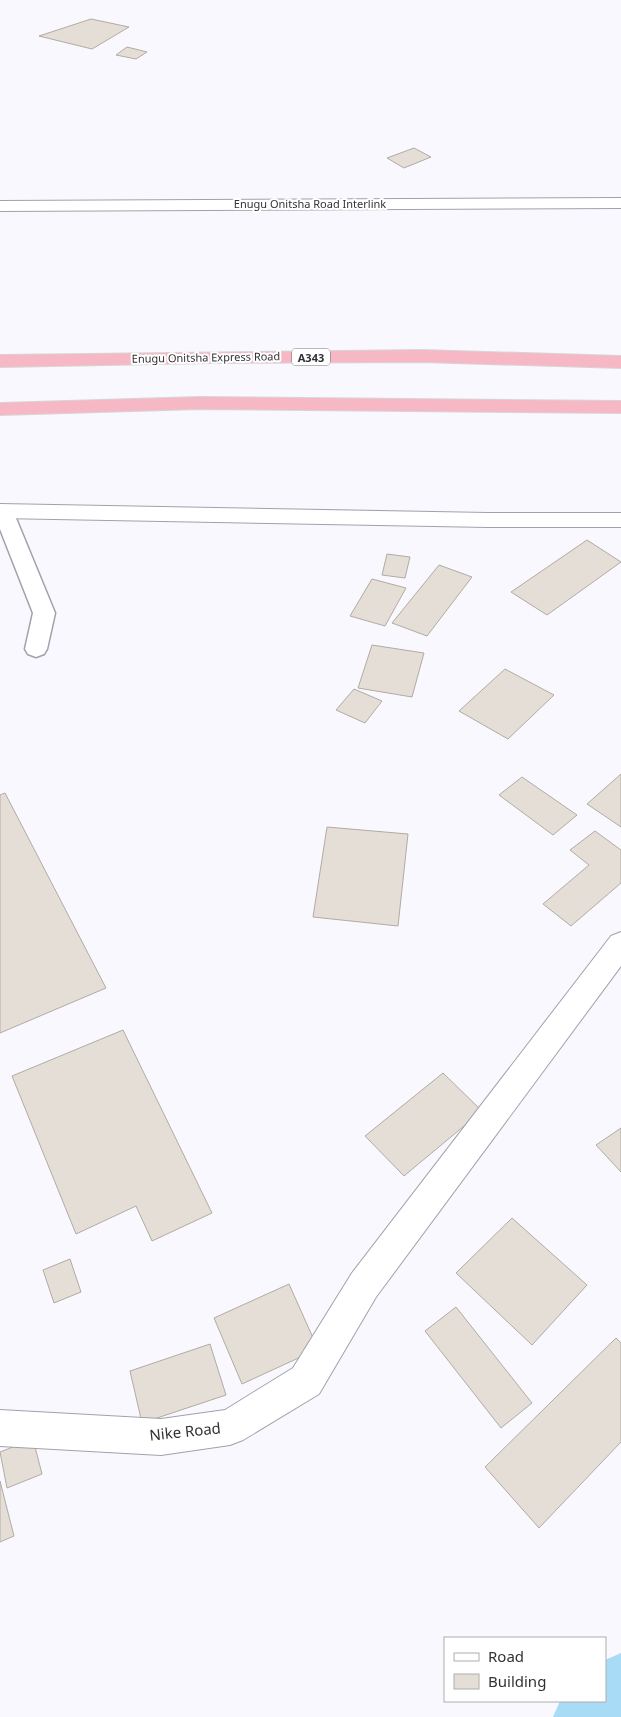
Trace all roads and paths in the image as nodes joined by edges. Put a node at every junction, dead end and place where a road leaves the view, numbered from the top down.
1 (621, 203) edge
2 (0, 206) edge
3 (0, 361) edge
4 (621, 362) edge
5 (621, 407) edge
6 (0, 409) edge
7 (1, 511) edge
8 (621, 520) edge
9 (36, 649) dead end
10 (621, 944) edge
11 (0, 1428) edge

1 - 2 street, Enugu Onitsha Road Interlink
3 - 4 highway, Enugu Onitsha Express Road / A343
5 - 6 highway
7 - 8 street
7 - 9 lane
10 - 11 street, Nike Road

